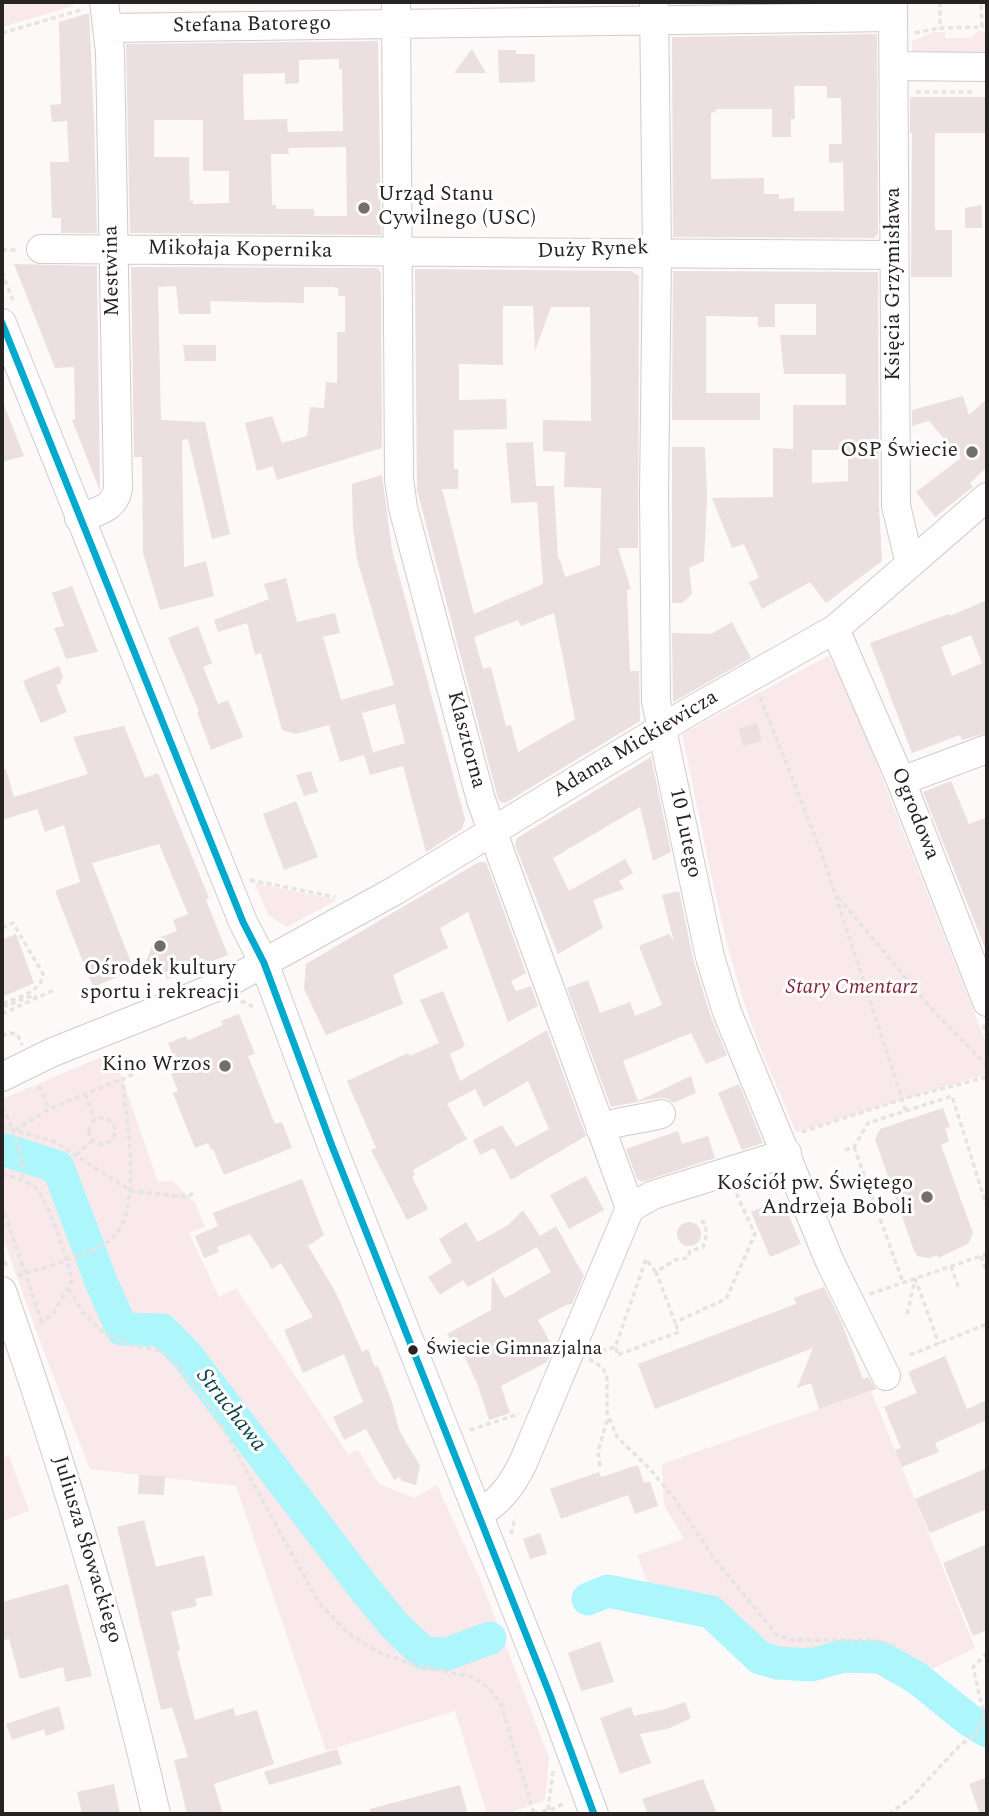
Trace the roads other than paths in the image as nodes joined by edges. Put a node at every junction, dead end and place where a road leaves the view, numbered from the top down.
1 (106, 12) edge
2 (654, 12) edge
3 (396, 13) edge
4 (253, 14) edge
5 (898, 18) edge
6 (894, 66) junction
7 (987, 67) edge
8 (41, 249) dead end
9 (113, 250) junction
10 (398, 252) junction
11 (657, 254) junction
12 (894, 255) junction
13 (9, 316) edge
14 (9, 361) edge
15 (987, 497) edge
16 (79, 518) junction
17 (910, 564) junction
18 (835, 629) junction
19 (661, 729) junction
20 (987, 749) edge
21 (901, 781) junction
22 (492, 830) junction
23 (264, 963) junction
24 (985, 1012) edge
25 (2, 1077) edge
26 (661, 1114) dead end
27 (600, 1128) junction
28 (784, 1146) junction
29 (630, 1208) junction
30 (6, 1285) edge
31 (886, 1376) dead end
32 (478, 1514) junction
33 (589, 1813) edge
34 (156, 1814) edge

1 - 4 street, Stefana Batorego
1 - 9 street, Mestwina
2 - 3 street
2 - 5 street
2 - 11 street, Duży Rynek
3 - 4 street, Stefana Batorego
3 - 10 street
5 - 6 street, Księcia Grzymisława
6 - 7 street
6 - 12 street, Księcia Grzymisława
8 - 9 street, Mikołaja Kopernika
9 - 10 street, Mikołaja Kopernika
9 - 16 street, Mestwina
10 - 11 street, Duży Rynek
10 - 22 street, Klasztorna
11 - 12 street
11 - 19 street, 10 Lutego
12 - 17 street, Księcia Grzymisława
13 - 14 street
14 - 16 street
15 - 17 street, Adama Mickiewicza
16 - 23 street
17 - 18 street, Adama Mickiewicza
18 - 19 street, Adama Mickiewicza
18 - 21 street, Ogrodowa
19 - 22 street, Adama Mickiewicza
19 - 28 street, 10 Lutego
20 - 21 street
21 - 24 street, Ogrodowa
22 - 23 street, Adama Mickiewicza
22 - 27 street, Klasztorna
23 - 25 street, Adama Mickiewicza
23 - 32 street
26 - 27 street
27 - 29 street, Klasztorna
28 - 29 street
28 - 31 street, 10 Lutego
29 - 32 street
30 - 34 street, Juliusza Słowackiego
32 - 33 street

